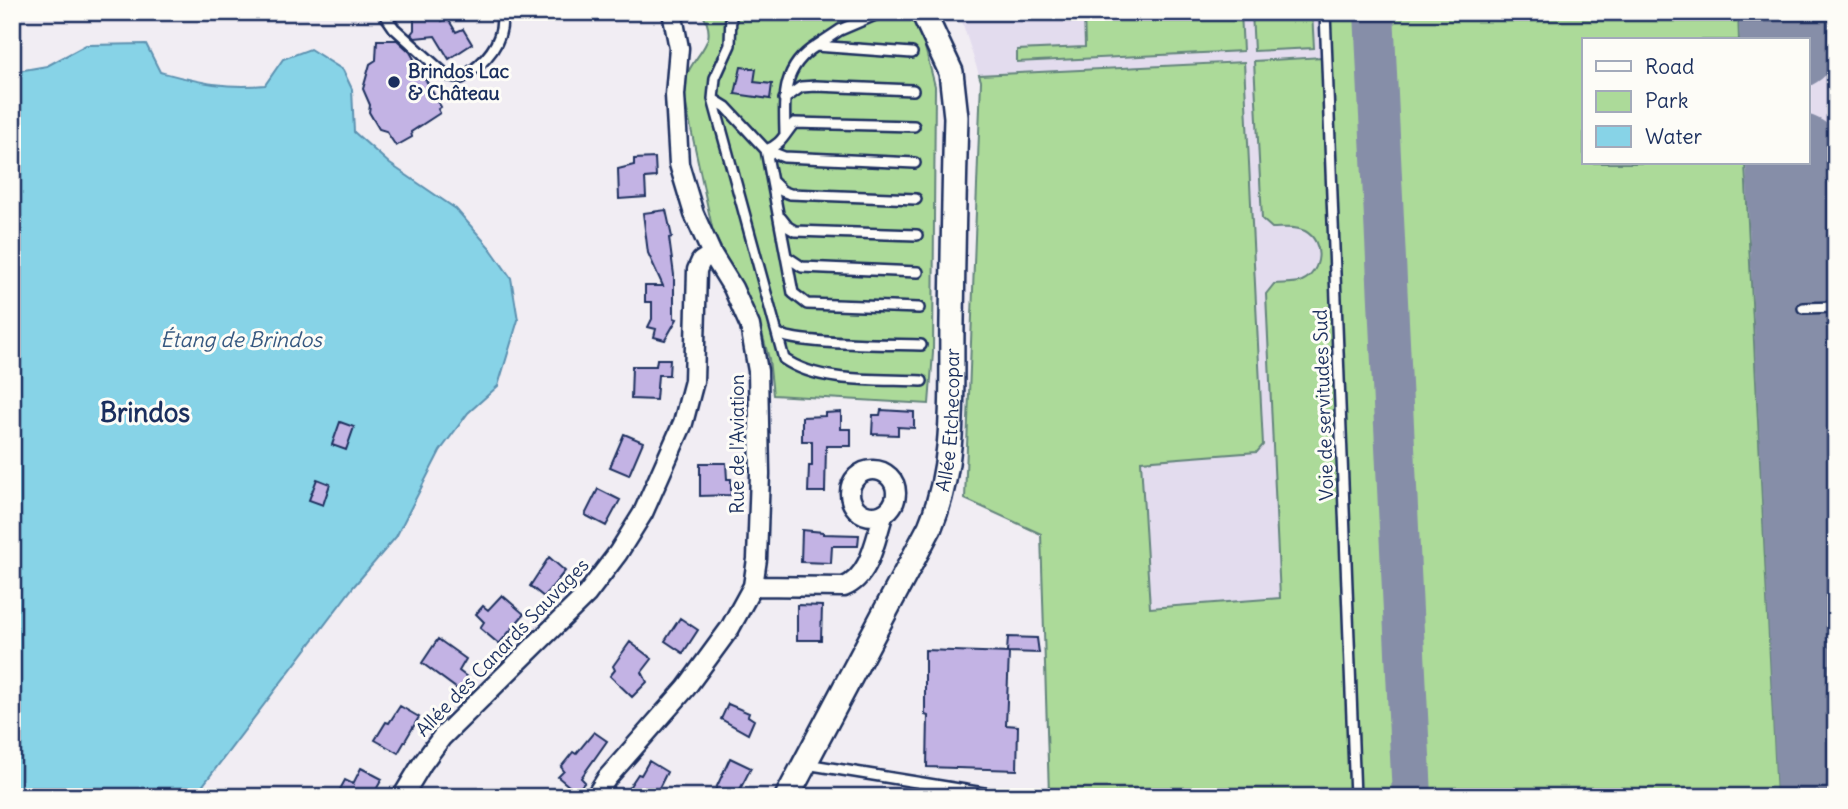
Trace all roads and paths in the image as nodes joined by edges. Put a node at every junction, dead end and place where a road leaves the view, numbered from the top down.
1 (383, 12) edge
2 (500, 12) edge
3 (672, 12) edge
4 (731, 12) edge
5 (882, 12) edge
6 (923, 12) edge
7 (1325, 12) edge
8 (816, 46) junction
9 (912, 53) dead end
10 (913, 90) dead end
11 (713, 99) junction
12 (784, 99) junction
13 (914, 126) dead end
14 (785, 133) junction
15 (766, 150) junction
16 (915, 163) dead end
17 (771, 181) junction
18 (916, 199) dead end
19 (778, 215) junction
20 (917, 235) dead end
21 (712, 254) junction
22 (786, 256) junction
23 (918, 272) dead end
24 (1836, 307) edge
25 (919, 308) dead end
26 (1803, 308) dead end
27 (777, 333) junction
28 (920, 345) dead end
29 (922, 381) dead end
30 (884, 513) dead end
31 (753, 586) junction
32 (804, 764) junction
33 (402, 797) edge
34 (595, 797) edge
35 (786, 797) edge
36 (1008, 797) edge
37 (1355, 797) edge

1 - 2 lane
3 - 21 street, Rue de l'Aviation
4 - 11 lane
5 - 8 lane
6 - 32 street, Allée Etchecopar
7 - 37 lane, Voie de servitudes Sud
8 - 9 lane
8 - 12 lane
10 - 12 lane
11 - 15 lane
11 - 27 lane
12 - 14 lane
13 - 14 lane
14 - 15 lane
15 - 16 lane
15 - 17 lane
17 - 18 lane
17 - 19 lane
19 - 20 lane
19 - 22 lane
21 - 31 street, Rue de l'Aviation
21 - 33 street, Allée des Canards Sauvages
22 - 23 lane
22 - 25 lane
24 - 26 lane
27 - 28 lane
27 - 29 lane
30 - 31 street
31 - 34 street, Rue de l'Aviation
32 - 35 street, Allée Etchecopar
32 - 36 lane

